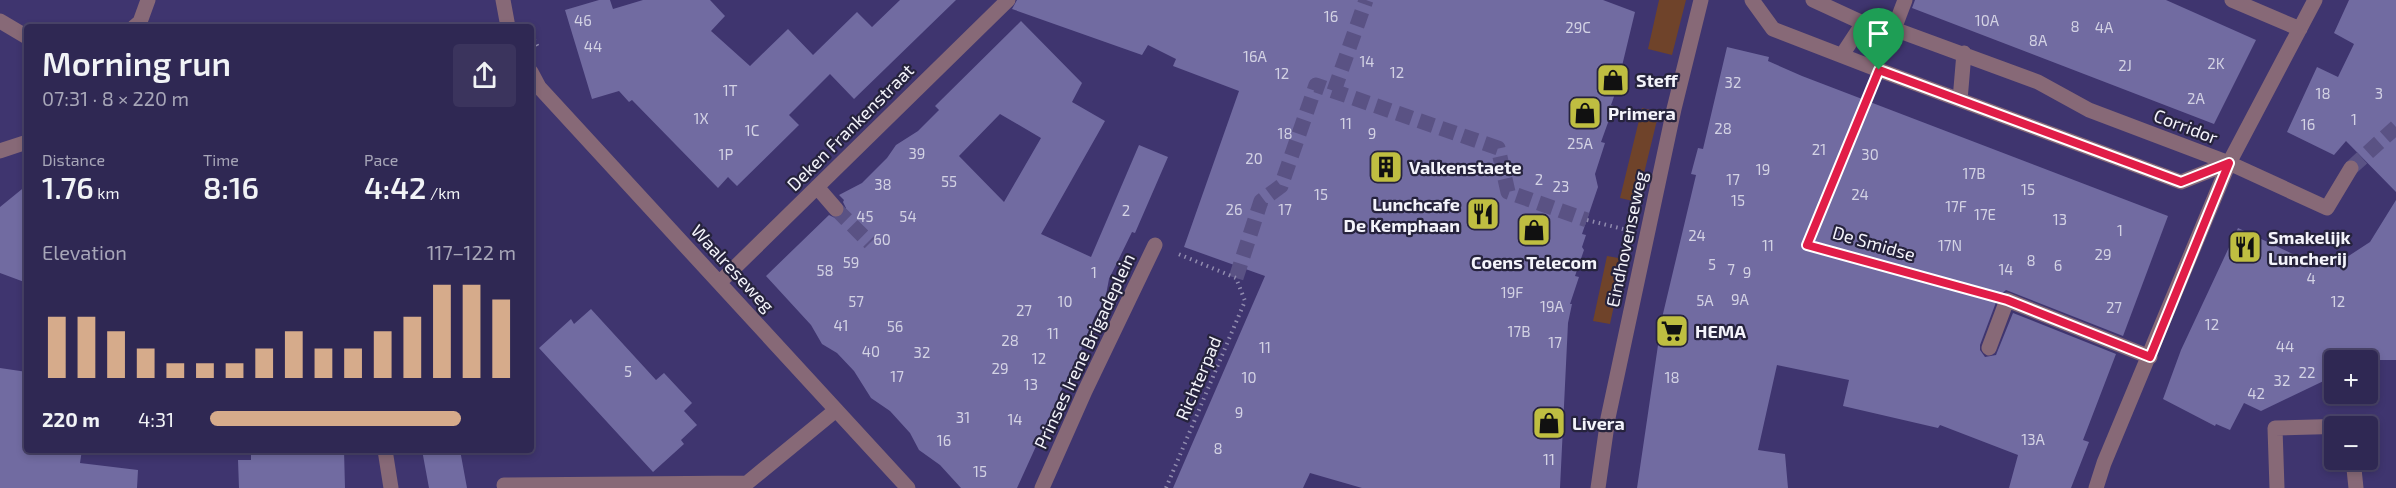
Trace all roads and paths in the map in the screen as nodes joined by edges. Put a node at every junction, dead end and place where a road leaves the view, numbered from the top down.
1 (148, 0) edge
2 (503, 0) edge
3 (1008, 0) edge
4 (1701, 0) edge
5 (1752, 0) edge
6 (1813, 0) edge
7 (1905, 0) edge
8 (2232, 0) edge
9 (2314, 0) edge
10 (0, 21) edge
11 (138, 24) edge
12 (507, 24) edge
13 (1863, 24) junction
14 (1894, 28) junction
15 (2300, 29) junction
16 (24, 35) edge
17 (1964, 54) junction
18 (1842, 55) junction
19 (1879, 70) junction
20 (534, 78) edge
21 (1960, 100) junction
22 (24, 143) edge
23 (0, 151) edge
24 (2229, 163) junction
25 (2351, 168) tunnel mouth
26 (817, 187) junction
27 (836, 209) tunnel mouth
28 (1587, 220) tunnel mouth
29 (1647, 235) junction
30 (1155, 245) joint
31 (1236, 278) joint
32 (720, 282) junction
33 (2007, 300) junction
34 (1989, 348) dead end
35 (2150, 357) junction
36 (836, 410) junction
37 (2324, 427) edge
38 (385, 453) edge
39 (2354, 470) edge
40 (504, 485) dead end
41 (391, 488) edge
42 (908, 488) edge
43 (1042, 488) edge
44 (1166, 488) edge
45 (1598, 488) edge
46 (2096, 488) edge
47 (2277, 488) edge
48 (2356, 488) edge

1 - 11 street
2 - 12 street
3 - 26 street, Deken Frankenstraat
4 - 29 street, Eindhovenseweg
5 - 18 street, Corridor
6 - 13 street, Corridor
7 - 14 street
8 - 15 street
9 - 15 street
10 - 16 street
13 - 14 street, Corridor
13 - 18 street
14 - 17 street, Corridor
15 - 24 street
17 - 21 street
17 - 24 street, Corridor
18 - 19 street, Corridor
19 - 21 street, Corridor
19 - 33 path, De Smidse
20 - 32 street, Waalreseweg
21 - 24 street, Corridor
22 - 23 street
24 - 25 street
24 - 35 street
26 - 27 street
26 - 32 street, Deken Frankenstraat
28 - 29 path
29 - 45 street, Eindhovenseweg
30 - 31 path, Prinses Irene Brigadeplein
30 - 43 street, Prinses Irene Brigadeplein
31 - 44 path, Richterpad
32 - 36 street, Waalreseweg
33 - 34 street
33 - 35 street
35 - 46 street
36 - 40 street
36 - 42 street, Waalreseweg
37 - 47 street
38 - 41 street
39 - 48 street

